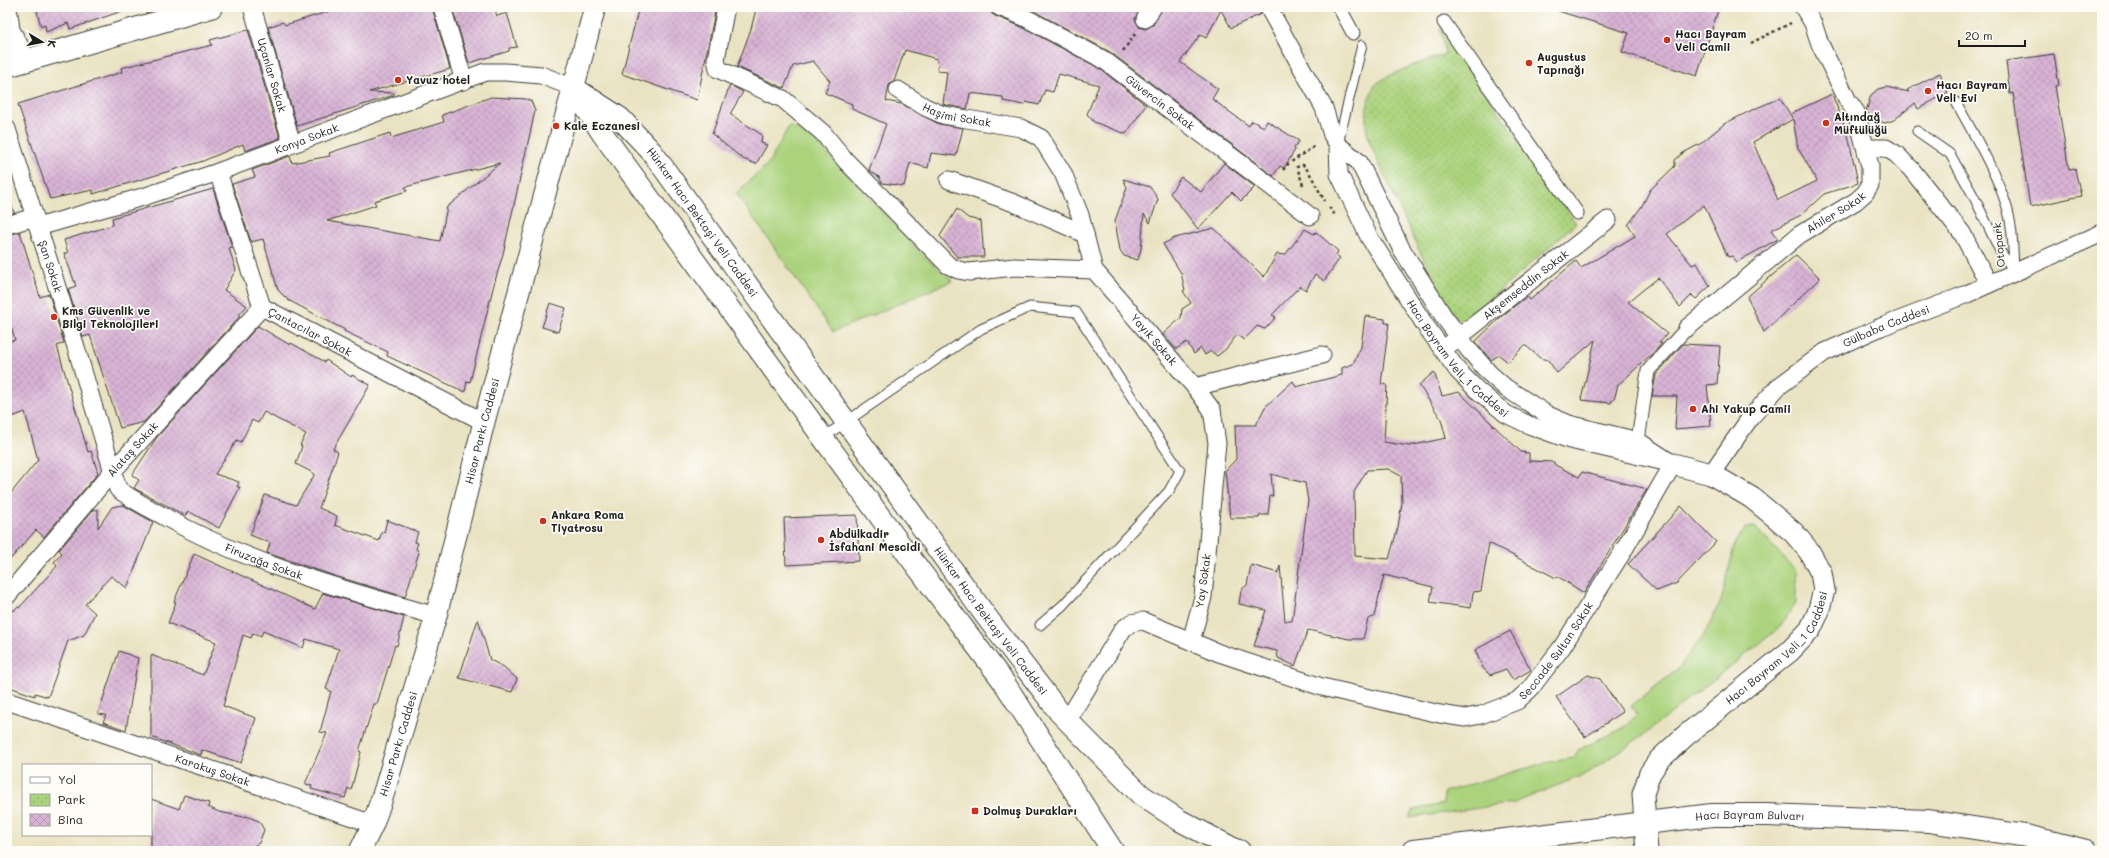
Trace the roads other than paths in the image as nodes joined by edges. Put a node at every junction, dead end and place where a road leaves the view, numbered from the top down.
1 (211, 7) edge
2 (252, 7) edge
3 (442, 7) edge
4 (595, 7) edge
5 (726, 7) edge
6 (999, 7) edge
7 (1268, 7) edge
8 (1339, 7) edge
9 (1806, 11) edge
10 (7, 14) edge
11 (1444, 22) dead end
12 (1353, 33) dead end
13 (1362, 45) dead end
14 (16, 63) edge
15 (464, 81) junction
16 (574, 88) junction
17 (898, 90) dead end
18 (1956, 102) dead end
19 (7, 130) edge
20 (1916, 131) dead end
21 (292, 144) junction
22 (1338, 145) junction
23 (1866, 148) junction
24 (218, 172) junction
25 (949, 180) dead end
26 (1578, 213) dead end
27 (1310, 216) dead end
28 (1608, 220) dead end
29 (36, 222) junction
30 (7, 225) edge
31 (2102, 233) edge
32 (1085, 234) junction
33 (1094, 270) junction
34 (2014, 272) junction
35 (1989, 284) junction
36 (262, 307) junction
37 (1687, 328) joint
38 (1459, 337) junction
39 (1443, 348) junction
40 (1322, 355) dead end
41 (1195, 387) junction
42 (1212, 410) joint
43 (484, 422) junction
44 (848, 422) junction
45 (824, 437) junction
46 (1638, 441) junction
47 (1673, 464) junction
48 (112, 472) junction
49 (1711, 474) junction
50 (7, 596) edge
51 (436, 616) junction
52 (1040, 626) dead end
53 (1191, 641) junction
54 (7, 701) edge
55 (1067, 721) junction
56 (1644, 823) junction
57 (373, 824) junction
58 (360, 851) edge
59 (1113, 851) edge
60 (1238, 851) edge
61 (1414, 851) edge
62 (1646, 851) edge
63 (2086, 851) edge

1 - 14 main road
2 - 21 street, Uçanlar Sokak
3 - 15 street
4 - 16 street, Hisar Parkı Caddesi
5 - 33 street
6 - 27 street, Güvercin Sokak
7 - 22 street
8 - 12 street
9 - 23 street, Ahiler Sokak
10 - 14 street
11 - 26 street
13 - 22 lane, Hacı Bayram Veli_1 Caddesi
15 - 16 street, Konya Sokak
15 - 21 street, Konya Sokak
16 - 43 street, Hisar Parkı Caddesi
16 - 44 street, Hünkar Hacı Bektaşi Veli Caddesi
16 - 45 street
17 - 32 street, Haşimi Sokak
18 - 34 lane, Otopark
19 - 29 street, Şan Sokak
20 - 34 lane, Otopark
21 - 24 street, Konya Sokak
22 - 38 street, Hacı Bayram Veli_1 Caddesi
22 - 39 street, Hacı Bayram Veli_1 Caddesi
23 - 35 street
23 - 37 street, Ahiler Sokak
24 - 29 street, Konya Sokak
24 - 36 street, Çantacılar Sokak
25 - 32 street
28 - 38 street, Akşemseddin Sokak
29 - 30 street, Konya Sokak
29 - 48 street, Şan Sokak
31 - 34 street, Gülbaba Caddesi
32 - 33 street, Haşimi Sokak
33 - 41 street, Yayık Sokak
34 - 35 street, Gülbaba Caddesi
35 - 49 street, Gülbaba Caddesi
36 - 43 street, Çantacılar Sokak
36 - 48 street, Alataş Sokak
37 - 46 street, Ahiler Sokak
38 - 39 street, Akşemseddin Sokak
38 - 46 street, Hacı Bayram Veli_1 Caddesi
39 - 47 street, Hacı Bayram Veli_1 Caddesi
40 - 41 street
41 - 42 street, Yayık Sokak
42 - 53 street, Yay Sokak
43 - 51 street, Hisar Parkı Caddesi
44 - 45 lane
44 - 52 lane
44 - 55 street, Hünkar Hacı Bektaşi Veli Caddesi
45 - 59 street
46 - 47 street, Hacı Bayram Veli_1 Caddesi
47 - 49 street, Hacı Bayram Veli_1 Caddesi
47 - 53 street, Seccade Sultan Sokak
48 - 50 street, Alataş Sokak
48 - 51 street, Firuzağa Sokak
49 - 56 street, Hacı Bayram Veli_1 Caddesi
51 - 57 street, Hisar Parkı Caddesi
53 - 55 street
54 - 57 street, Karakuş Sokak
55 - 60 street, Hünkar Hacı Bektaşi Veli Caddesi
56 - 61 main road, Hacı Bayram Bulvarı
56 - 62 street, Hacı Bayram Veli_1 Caddesi
56 - 63 main road, Hacı Bayram Bulvarı
57 - 58 street, Hisar Parkı Caddesi

